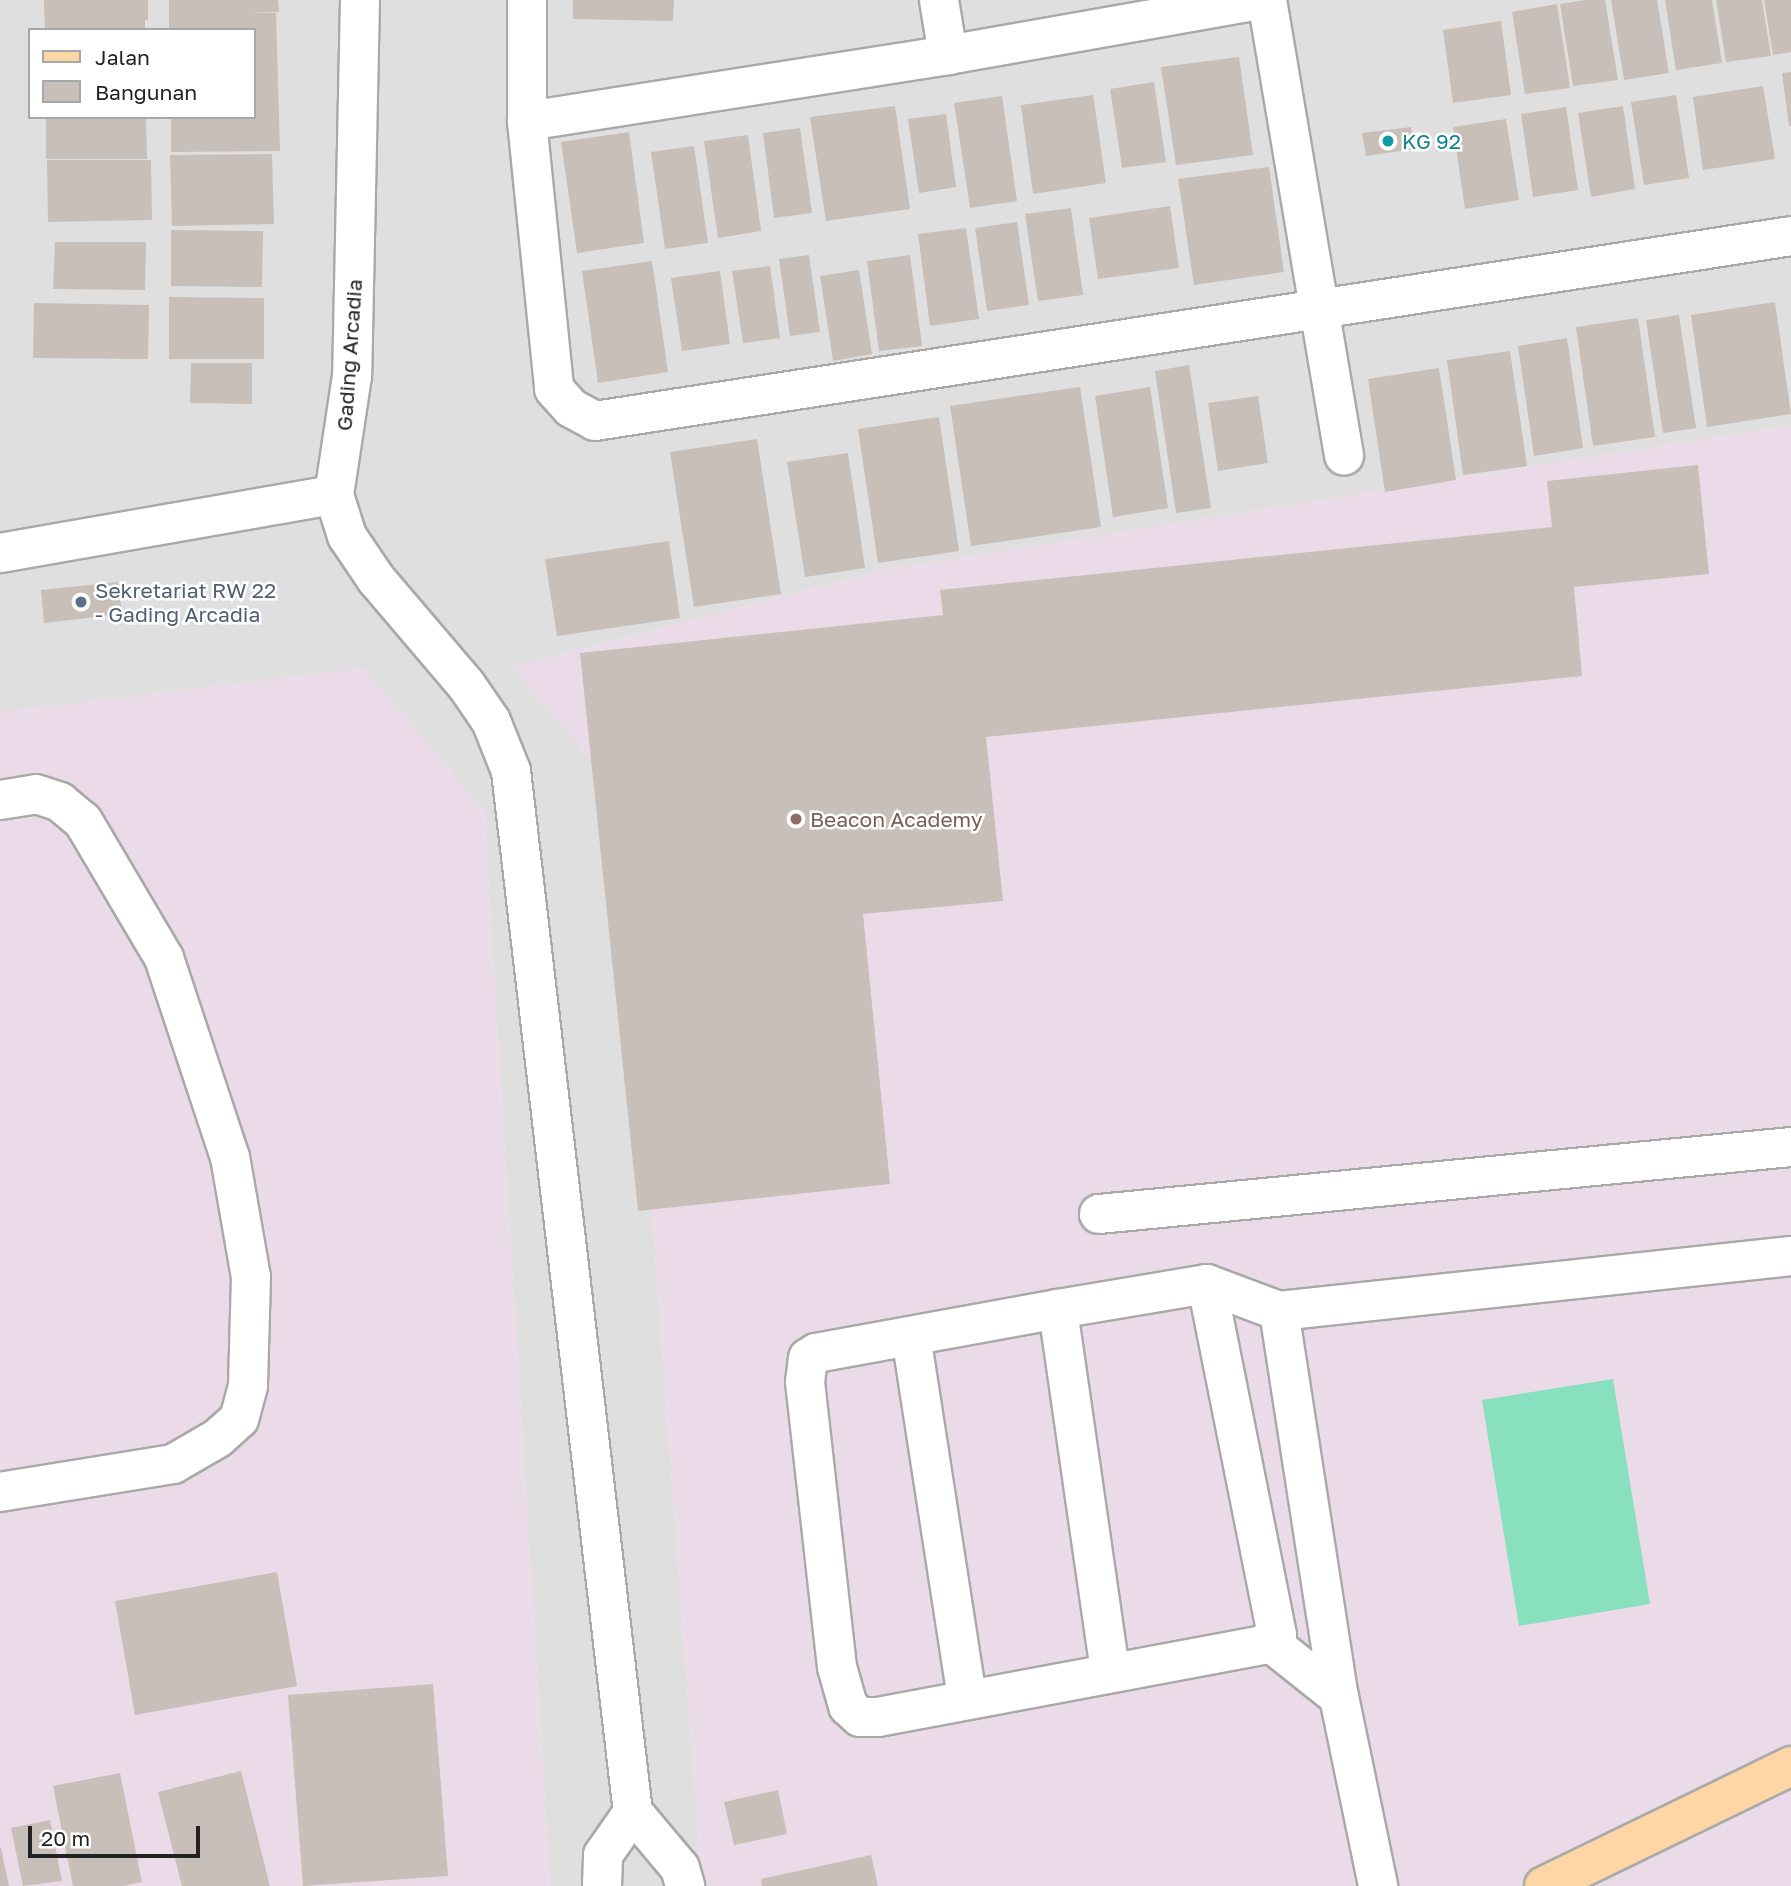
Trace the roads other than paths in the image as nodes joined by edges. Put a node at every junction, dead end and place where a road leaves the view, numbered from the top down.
1 (360, 0) edge
2 (527, 0) edge
3 (939, 0) edge
4 (1260, 0) edge
5 (1268, 0) edge
6 (948, 55) junction
7 (527, 121) junction
8 (1791, 236) edge
9 (1317, 310) junction
10 (1343, 456) dead end
11 (334, 495) junction
12 (0, 554) edge
13 (0, 800) edge
14 (1791, 1147) edge
15 (1099, 1214) dead end
16 (1791, 1256) edge
17 (1207, 1284) junction
18 (1058, 1309) junction
19 (1279, 1311) junction
20 (911, 1336) junction
21 (0, 1492) edge
22 (1270, 1642) junction
23 (1110, 1671) junction
24 (1339, 1697) junction
25 (967, 1698) junction
26 (1791, 1766) edge
27 (633, 1812) junction
28 (602, 1886) edge
29 (685, 1886) edge
30 (1378, 1886) edge
31 (1544, 1886) edge

1 - 11 street, Gading Arcadia
2 - 7 street
3 - 6 street
4 - 6 street
5 - 9 street
6 - 7 street
7 - 9 street
8 - 9 street
9 - 10 street
11 - 12 street
11 - 27 street
13 - 21 street
14 - 15 street
16 - 19 street
17 - 18 street
17 - 19 street
17 - 22 street
18 - 20 street
18 - 23 street
19 - 24 street
20 - 25 street
20 - 25 street
22 - 23 street
22 - 24 street
23 - 25 street
24 - 30 street
26 - 31 main road
27 - 28 street
27 - 29 street

